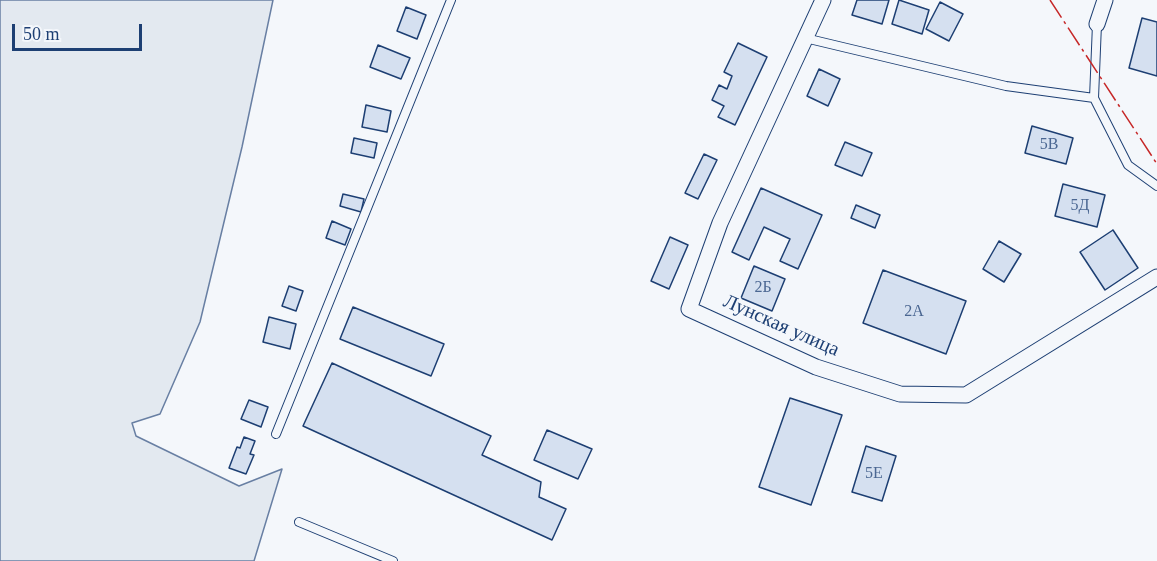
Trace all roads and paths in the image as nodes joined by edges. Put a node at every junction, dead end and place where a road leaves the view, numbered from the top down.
1 (451, 0) edge
2 (823, 0) edge
3 (1105, 0) edge
4 (1097, 24) joint
5 (805, 38) junction
6 (1094, 98) junction
7 (1157, 186) edge
8 (1157, 277) edge
9 (276, 434) dead end
10 (299, 522) dead end
11 (393, 561) edge

1 - 9 lane
2 - 5 street, Лунская улица
3 - 4 street
4 - 6 lane
5 - 6 lane
5 - 8 street, Лунская улица
6 - 7 lane
10 - 11 lane

